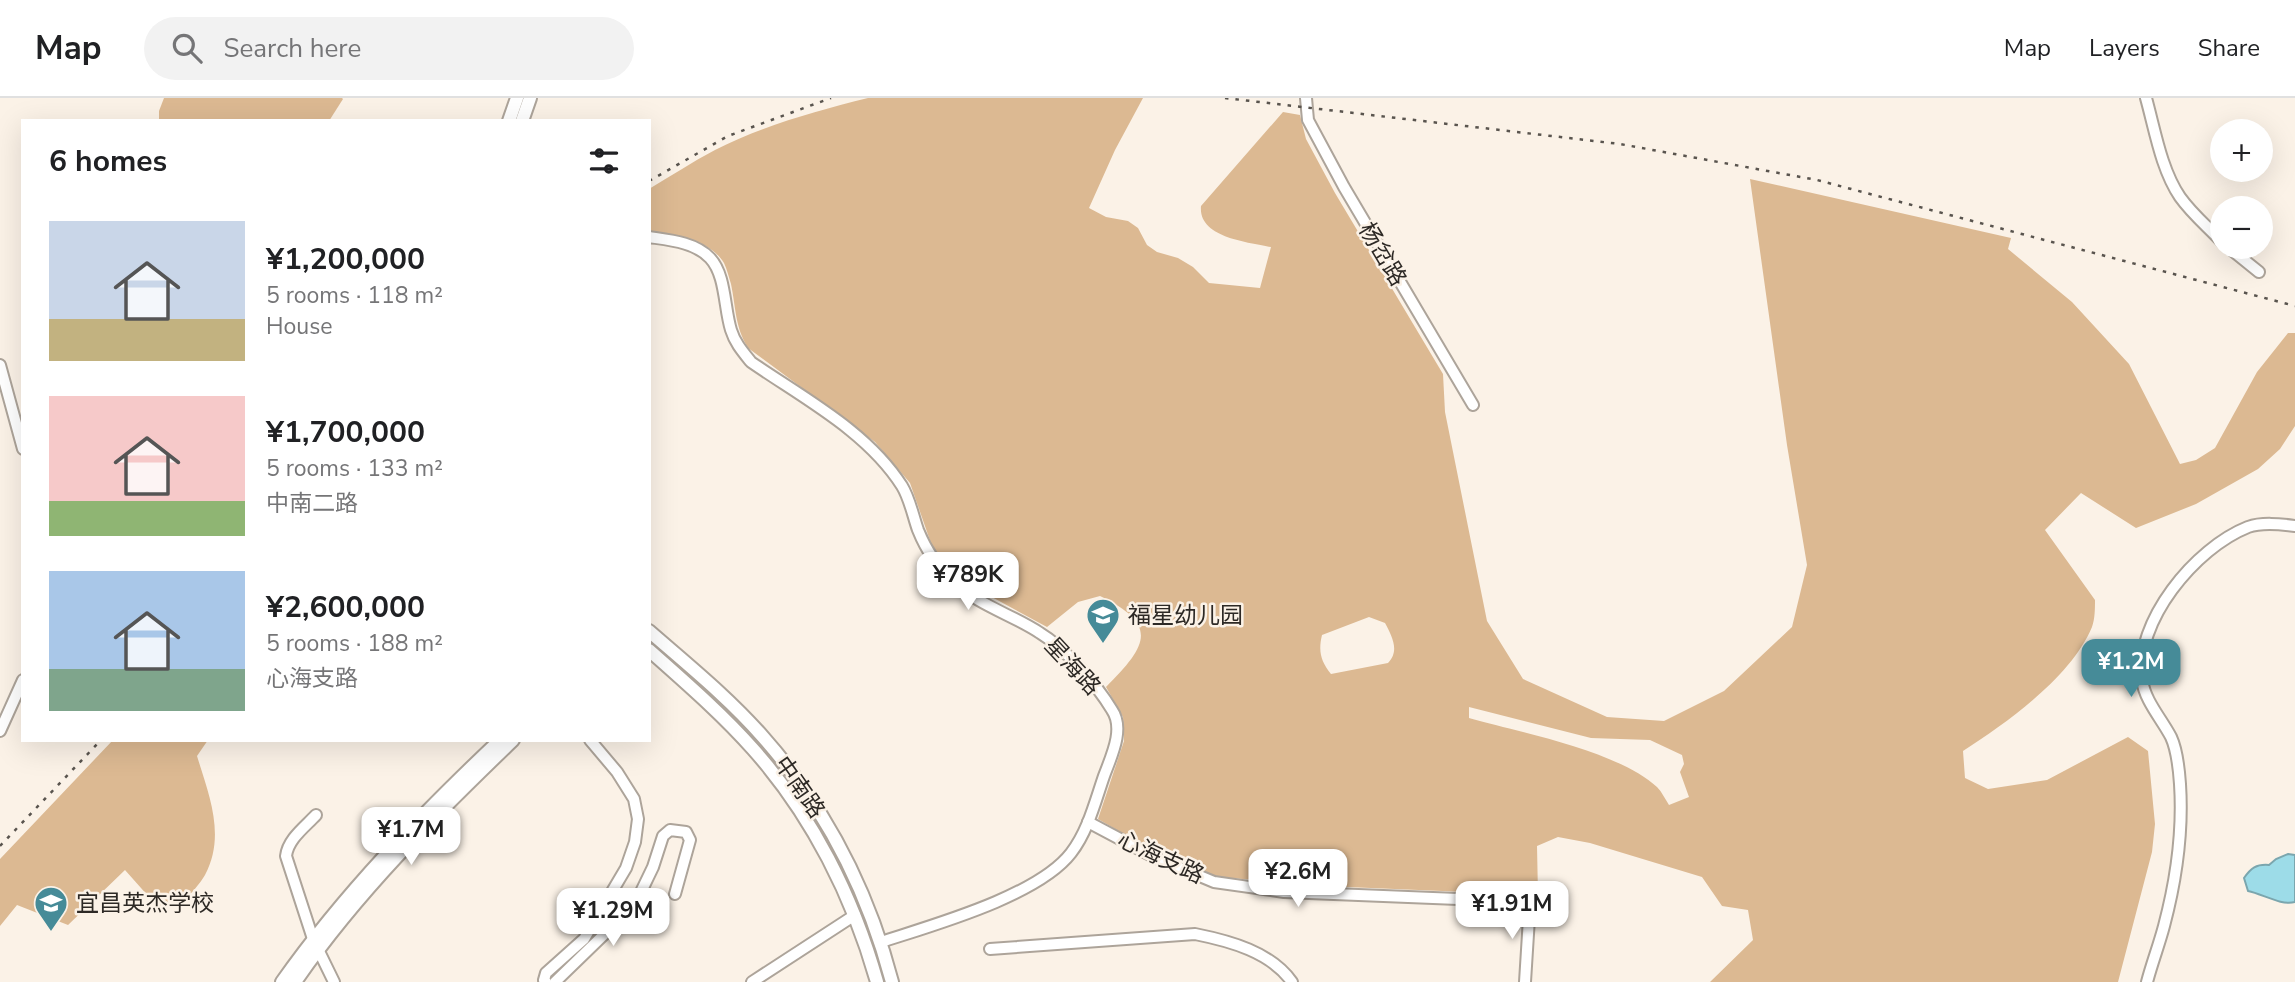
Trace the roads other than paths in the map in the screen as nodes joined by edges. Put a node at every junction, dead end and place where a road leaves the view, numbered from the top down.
1 (517, 98) edge
2 (530, 98) edge
3 (1306, 98) edge
4 (2146, 98) edge
5 (510, 119) edge
6 (523, 119) edge
7 (2210, 230) edge
8 (651, 237) edge
9 (2243, 259) edge
10 (2259, 272) dead end
11 (0, 365) edge
12 (1473, 405) dead end
13 (21, 442) edge
14 (2295, 526) edge
15 (651, 633) edge
16 (651, 652) edge
17 (21, 684) edge
18 (0, 731) edge
19 (497, 742) edge
20 (511, 742) edge
21 (592, 742) edge
22 (316, 815) dead end
23 (1088, 822) junction
24 (675, 894) dead end
25 (855, 915) junction
26 (881, 942) junction
27 (315, 944) junction
28 (990, 949) dead end
29 (282, 982) edge
30 (295, 982) edge
31 (334, 982) edge
32 (546, 982) edge
33 (555, 982) edge
34 (752, 982) edge
35 (877, 982) edge
36 (892, 982) edge
37 (1292, 982) edge
38 (1525, 982) edge
39 (2147, 982) edge

1 - 5 main road
2 - 6 main road
3 - 12 street, 杨岔路
4 - 7 street
8 - 23 street, 星海路
9 - 10 street
11 - 13 street
14 - 39 street
15 - 26 main road, 中南路
16 - 25 main road, 中南路
17 - 18 street
19 - 27 main road
20 - 27 main road
21 - 32 street
22 - 27 street
23 - 26 street, 星海路
23 - 38 street, 心海支路
24 - 33 street
25 - 34 street
25 - 35 main road, 中南路
26 - 36 main road, 中南路
27 - 29 main road
27 - 30 main road
27 - 31 street
28 - 37 street

